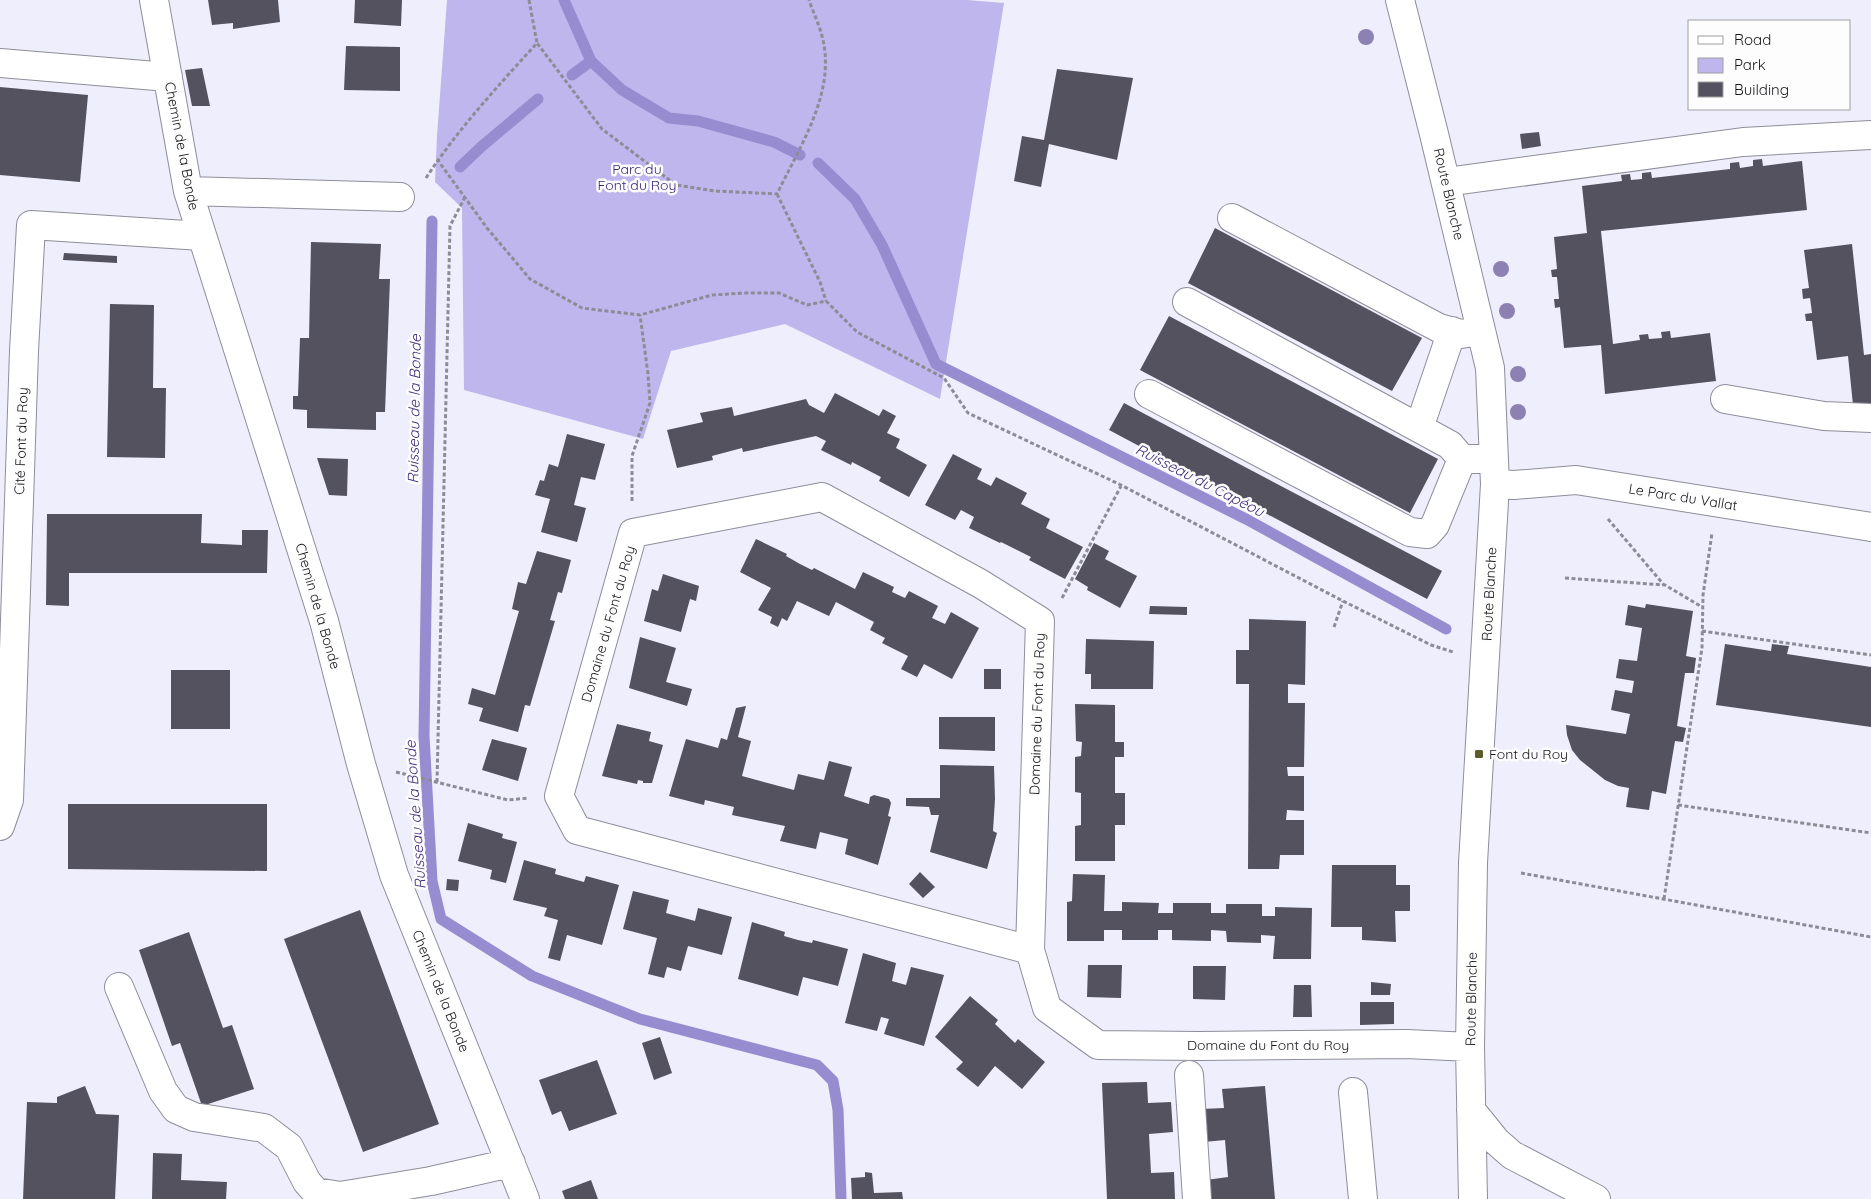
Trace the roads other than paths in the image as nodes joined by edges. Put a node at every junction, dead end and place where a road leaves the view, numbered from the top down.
1 (154, 0) edge
2 (1400, 0) edge
3 (0, 63) edge
4 (168, 77) junction
5 (1871, 135) edge
6 (1446, 182) junction
7 (188, 191) junction
8 (400, 197) dead end
9 (1232, 218) dead end
10 (202, 236) junction
11 (1187, 302) dead end
12 (1452, 331) junction
13 (1481, 331) junction
14 (1149, 394) dead end
15 (1726, 399) dead end
16 (1871, 418) edge
17 (1419, 428) junction
18 (1462, 460) junction
19 (1494, 472) junction
20 (1871, 527) edge
21 (0, 826) edge
22 (1030, 950) junction
23 (119, 987) dead end
24 (1470, 1047) junction
25 (1189, 1075) dead end
26 (1353, 1092) dead end
27 (1471, 1110) junction
28 (511, 1163) junction
29 (525, 1199) edge
30 (1197, 1199) edge
31 (1363, 1199) edge
32 (1472, 1199) edge
33 (1596, 1199) edge

1 - 4 street, Chemin de la Bonde
2 - 6 street, Route Blanche
3 - 4 street
4 - 7 street, Chemin de la Bonde
5 - 6 street
6 - 13 street, Route Blanche
7 - 8 street
7 - 10 street, Chemin de la Bonde
9 - 12 street
10 - 21 street, Cité Font du Roy
10 - 28 street, Chemin de la Bonde
11 - 17 street
12 - 13 street
12 - 17 street
13 - 19 street, Route Blanche
14 - 18 street
15 - 16 street
17 - 18 street
18 - 19 street, Le Parc du Vallat
19 - 20 street, Le Parc du Vallat
19 - 24 street, Route Blanche
22 - 22 street, Domaine du Font du Roy
22 - 24 street, Domaine du Font du Roy
23 - 28 street
24 - 27 street, Route Blanche
25 - 30 street
26 - 31 street
27 - 32 street, Route Blanche
27 - 33 street
28 - 29 street, Chemin de la Bonde

